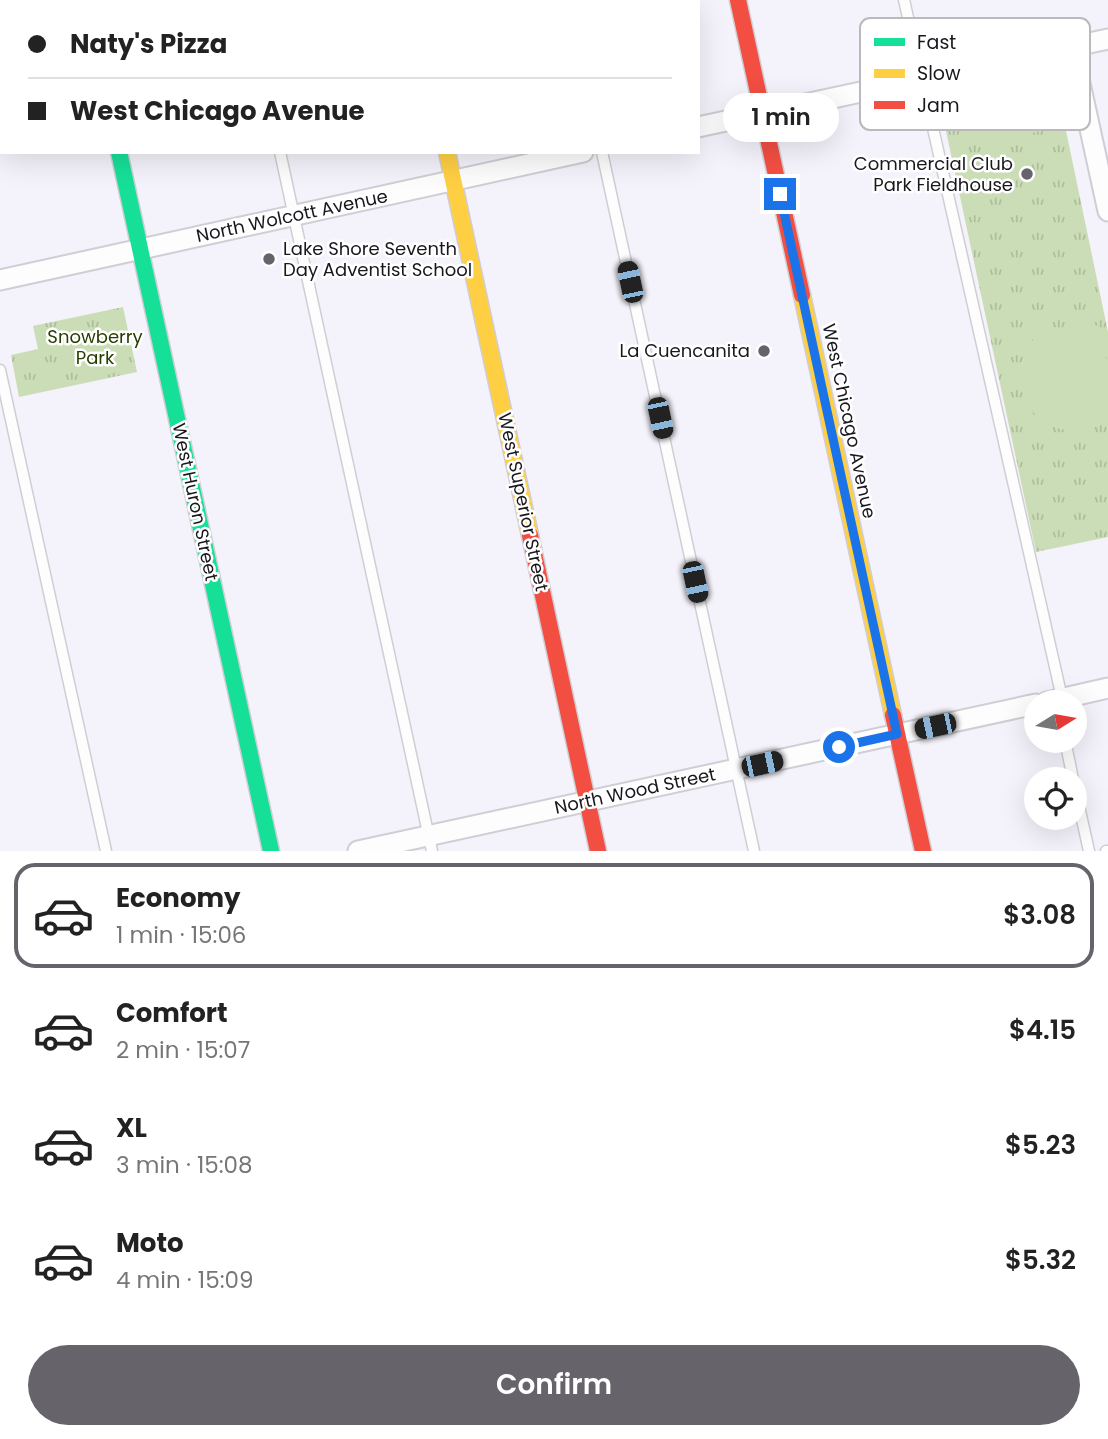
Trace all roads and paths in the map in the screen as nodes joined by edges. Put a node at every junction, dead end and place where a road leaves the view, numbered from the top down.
1 (738, 0) edge
2 (904, 0) edge
3 (907, 18) edge
4 (1108, 39) edge
5 (1090, 43) edge
6 (860, 92) edge
7 (762, 113) junction
8 (700, 127) edge
9 (1090, 128) edge
10 (930, 130) edge
11 (119, 154) edge
12 (281, 154) edge
13 (448, 154) edge
14 (574, 154) edge
15 (602, 154) edge
16 (454, 180) junction
17 (1107, 204) edge
18 (294, 215) junction
19 (140, 249) junction
20 (0, 280) edge
21 (0, 370) edge
22 (1108, 688) edge
23 (1053, 690) edge
24 (1087, 693) edge
25 (1024, 707) edge
26 (897, 734) junction
27 (736, 769) junction
28 (587, 801) junction
29 (1084, 830) edge
30 (430, 843) edge
31 (106, 851) edge
32 (271, 851) edge
33 (358, 851) edge
34 (598, 851) edge
35 (754, 851) edge
36 (923, 851) edge
37 (1089, 851) edge

1 - 7 street, West Chicago Avenue
2 - 3 lane
4 - 5 street
6 - 7 street
7 - 8 street
7 - 26 street, West Chicago Avenue
9 - 17 street
10 - 23 lane
11 - 19 street, West Huron Street
12 - 18 lane
13 - 16 street, West Superior Street
14 - 16 street, North Wolcott Avenue
15 - 27 lane
16 - 18 street, North Wolcott Avenue
16 - 28 street, West Superior Street
18 - 19 street, North Wolcott Avenue
18 - 30 lane
19 - 20 street, North Wolcott Avenue
19 - 32 street, West Huron Street
21 - 31 lane
22 - 24 street
25 - 26 street, North Wood Street
26 - 27 street, North Wood Street
26 - 36 street, West Chicago Avenue
27 - 28 street, North Wood Street
27 - 35 lane
28 - 30 street, North Wood Street
28 - 34 street, West Superior Street
29 - 37 lane
30 - 33 street, North Wood Street

